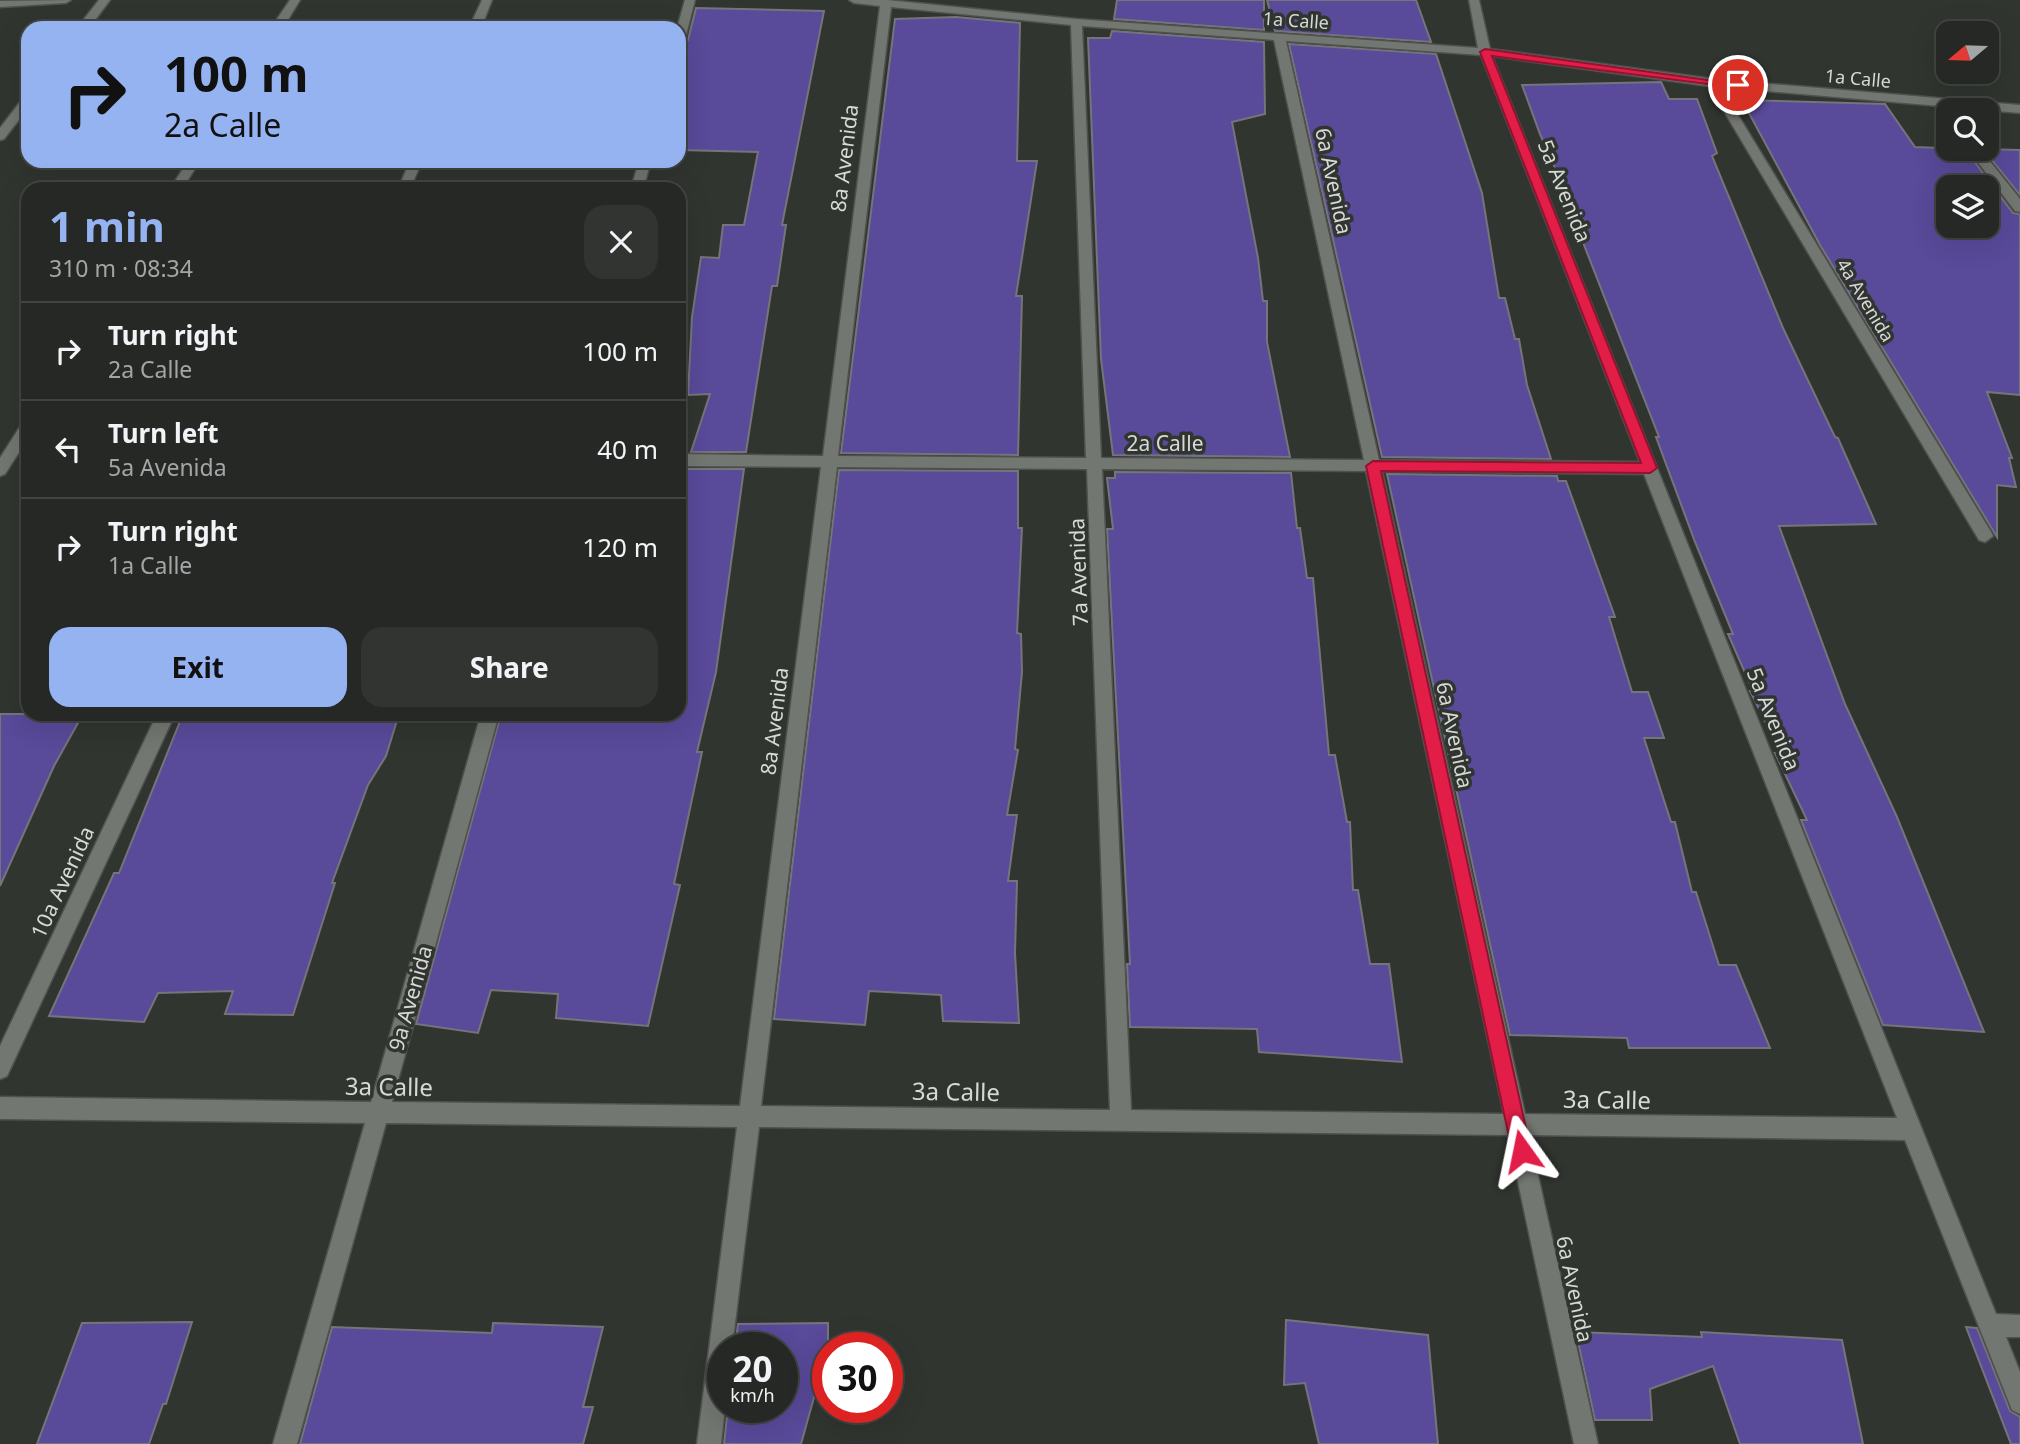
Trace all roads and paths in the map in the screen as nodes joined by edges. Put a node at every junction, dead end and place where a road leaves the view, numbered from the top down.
1 (66, 0) edge
2 (105, 0) edge
3 (295, 0) edge
4 (488, 0) edge
5 (690, 0) edge
6 (854, 0) edge
7 (1474, 0) edge
8 (0, 4) edge
9 (886, 4) junction
10 (88, 21) edge
11 (282, 21) edge
12 (478, 21) edge
13 (684, 21) edge
14 (1076, 22) junction
15 (1279, 36) junction
16 (1485, 52) junction
17 (1713, 83) junction
18 (1936, 103) edge
19 (1999, 107) edge
20 (21, 109) edge
21 (2020, 109) edge
22 (0, 136) edge
23 (1983, 161) edge
24 (2020, 208) edge
25 (21, 435) edge
26 (5, 455) edge
27 (686, 460) edge
28 (829, 462) junction
29 (1094, 464) junction
30 (1373, 466) junction
31 (1650, 468) junction
32 (0, 470) edge
33 (1985, 536) dead end
34 (163, 721) edge
35 (488, 721) edge
36 (0, 1069) edge
37 (0, 1108) edge
38 (378, 1112) junction
39 (748, 1116) junction
40 (1121, 1119) junction
41 (1516, 1124) junction
42 (1912, 1129) junction
43 (1989, 1325) junction
44 (2020, 1326) edge
45 (2020, 1402) edge
46 (285, 1444) edge
47 (709, 1444) edge
48 (1586, 1444) edge

1 - 8 street
2 - 10 street
3 - 11 street
4 - 12 street
5 - 13 street
6 - 9 street, 1a Calle
7 - 16 street
9 - 14 street, 1a Calle
9 - 28 street, 8a Avenida
14 - 15 street, 1a Calle
14 - 29 street, 7a Avenida
15 - 16 street, 1a Calle
15 - 30 street, 6a Avenida
16 - 17 street, 1a Calle
16 - 31 street, 5a Avenida
17 - 18 street, 1a Calle
17 - 33 street, 4a Avenida
19 - 21 street, 1a Calle
20 - 22 street
23 - 24 street
25 - 26 street
26 - 32 street
27 - 28 street, 2a Calle
28 - 29 street, 2a Calle
28 - 39 street, 8a Avenida
29 - 30 street, 2a Calle
29 - 40 street, 7a Avenida
30 - 31 street, 2a Calle
30 - 41 street, 6a Avenida
31 - 42 street, 5a Avenida
34 - 36 street, 10a Avenida
35 - 38 street, 9a Avenida
37 - 38 street, 3a Calle
38 - 39 street, 3a Calle
38 - 46 street, 9a Avenida
39 - 40 street, 3a Calle
39 - 47 street, 8a Avenida
40 - 41 street, 3a Calle
41 - 42 street, 3a Calle
41 - 48 street, 6a Avenida
42 - 43 street, 5a Avenida
43 - 44 street
43 - 45 street, 5a Avenida

